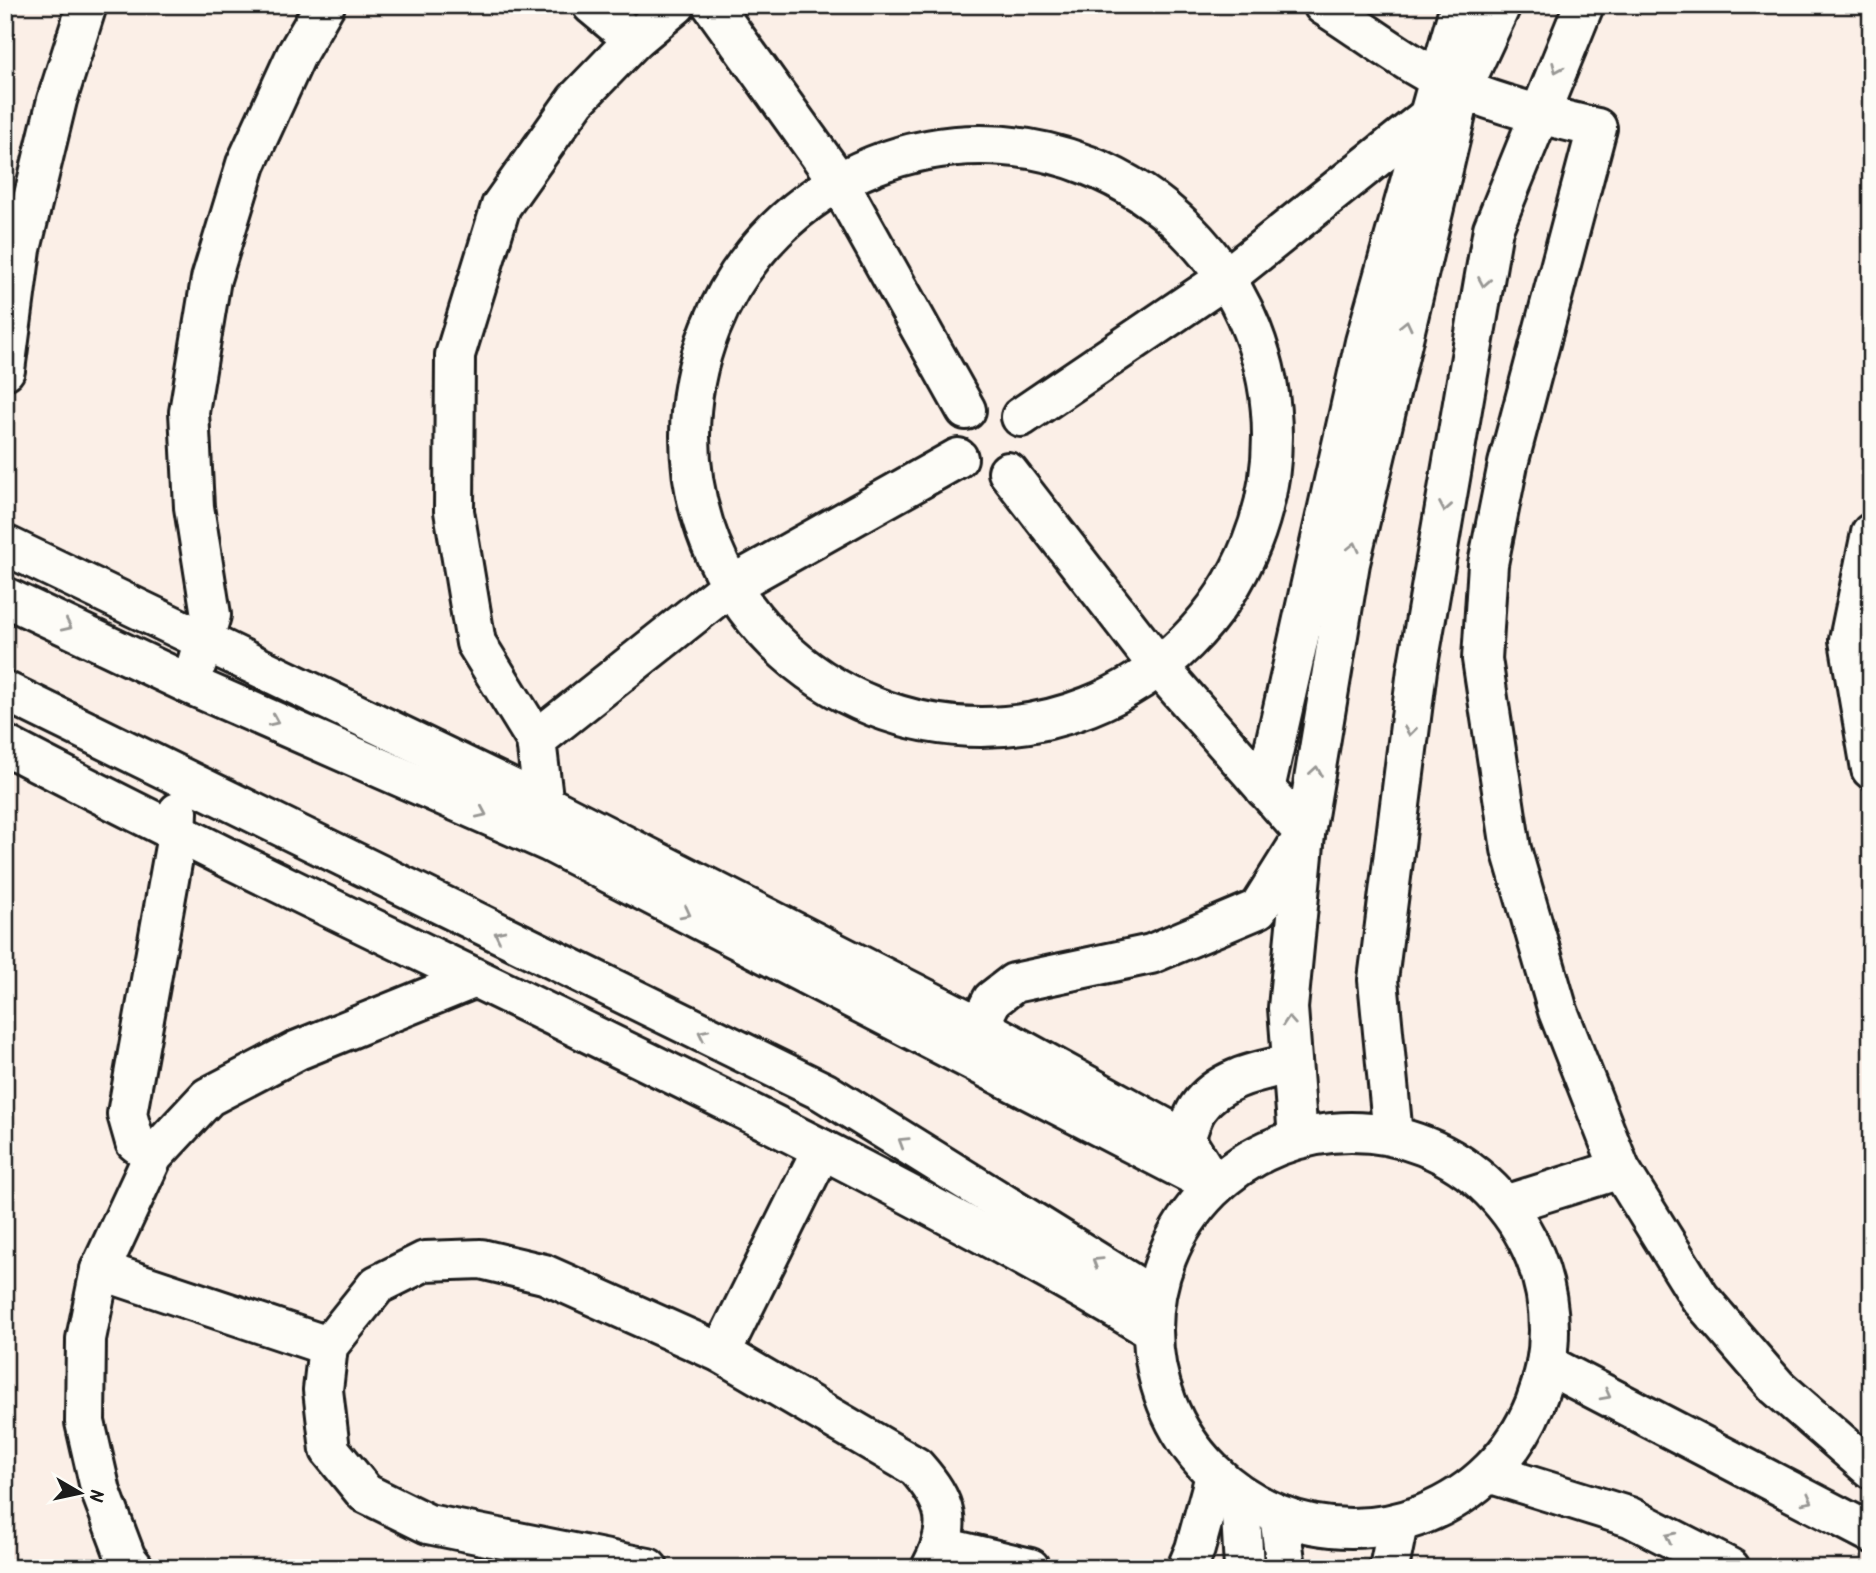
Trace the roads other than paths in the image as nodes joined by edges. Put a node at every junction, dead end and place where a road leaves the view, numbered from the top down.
1 (87, 5) edge
2 (325, 5) edge
3 (592, 5) edge
4 (676, 5) edge
5 (712, 5) edge
6 (1323, 5) edge
7 (1460, 5) edge
8 (1502, 5) edge
9 (1584, 5) edge
10 (634, 40) junction
11 (1449, 83) junction
12 (1538, 114) junction
13 (1425, 119) junction
14 (838, 181) junction
15 (1226, 278) junction
16 (5, 370) edge
17 (966, 410) junction
18 (1021, 417) junction
19 (958, 458) junction
20 (1008, 472) junction
21 (1871, 533) edge
22 (5, 545) edge
23 (730, 586) junction
24 (5, 597) edge
25 (205, 639) junction
26 (1159, 667) junction
27 (191, 685) junction
28 (5, 691) edge
29 (536, 740) junction
30 (5, 745) edge
31 (1871, 769) edge
32 (179, 779) junction
33 (1265, 789) junction
34 (544, 804) junction
35 (177, 835) junction
36 (1305, 835) junction
37 (549, 842) junction
38 (473, 979) junction
39 (979, 1026) junction
40 (1292, 1064) junction
41 (1393, 1136) junction
42 (1298, 1138) junction
43 (1185, 1139) junction
44 (822, 1149) junction
45 (153, 1156) junction
46 (1620, 1169) junction
47 (1214, 1185) junction
48 (1505, 1205) junction
49 (100, 1270) junction
50 (1154, 1314) junction
51 (328, 1346) junction
52 (720, 1353) junction
53 (1546, 1364) junction
54 (1871, 1469) edge
55 (1492, 1474) junction
56 (1228, 1486) junction
57 (1279, 1515) junction
58 (1864, 1517) edge
59 (1398, 1524) junction
60 (936, 1557) edge
61 (134, 1568) edge
62 (648, 1568) edge
63 (1030, 1568) edge
64 (1187, 1568) edge
65 (1244, 1568) edge
66 (1286, 1568) edge
67 (1389, 1568) edge
68 (1730, 1568) edge

1 - 16 street
2 - 25 street
3 - 10 street
4 - 10 street
5 - 14 street
6 - 11 street
7 - 11 street
8 - 11 street
9 -> 12 street
10 - 29 street
11 - 12 street
11 - 13 street
36 -> 11 street
12 -> 41 street
12 - 46 street
13 - 15 street
13 - 33 street
14 - 15 street
14 - 17 street
14 - 23 street
15 - 18 street
15 - 26 street
17 - 18 street
17 - 19 street
18 - 20 street
19 - 20 street
19 - 23 street
20 - 26 street
21 - 31 street
22 - 25 street
23 - 26 street
23 - 29 street
24 -> 27 street
25 - 27 street
25 - 34 street
26 - 33 street
27 -> 37 street
28 - 32 street
29 - 34 street
30 - 35 street
32 - 35 street
50 -> 32 street
33 - 36 street
34 - 37 street
34 - 39 street
35 - 38 street
35 - 45 street
36 - 39 street
40 -> 36 street
37 -> 47 street
38 - 44 street
38 - 45 street
39 - 43 street
40 - 42 street
40 - 43 street
41 - 42 street
41 - 48 street
42 - 47 street
43 - 47 street
44 - 50 street
44 - 52 street
45 - 49 street
46 - 48 street
46 - 54 street
47 - 50 street
48 - 53 street
49 - 51 street
49 - 61 street
50 - 56 street
51 - 52 street
51 - 62 street
52 - 60 street
53 - 55 street
53 -> 58 street
55 - 59 street
68 -> 55 street
56 - 57 street
56 - 64 street
56 - 65 street
57 - 59 street
57 - 66 street
59 - 67 street
60 - 63 street

